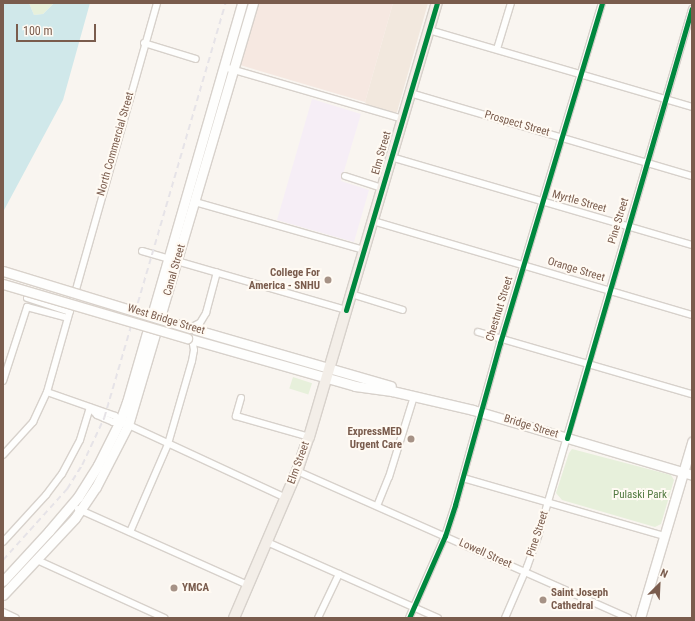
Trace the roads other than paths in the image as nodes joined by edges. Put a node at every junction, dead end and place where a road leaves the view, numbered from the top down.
1 (157, 3) edge
2 (242, 3) edge
3 (253, 3) edge
4 (437, 3) edge
5 (511, 3) edge
6 (602, 3) edge
7 (692, 9) edge
8 (429, 30) junction
9 (144, 44) junction
10 (497, 50) junction
11 (196, 59) dead end
12 (224, 67) junction
13 (234, 70) junction
14 (581, 74) junction
15 (410, 93) junction
16 (665, 99) junction
17 (692, 107) edge
18 (403, 119) junction
19 (562, 138) junction
20 (391, 157) junction
21 (647, 162) junction
22 (345, 176) dead end
23 (692, 176) edge
24 (382, 188) junction
25 (195, 202) junction
26 (542, 202) junction
27 (373, 221) junction
28 (628, 227) junction
29 (692, 245) edge
30 (364, 250) junction
31 (142, 251) dead end
32 (167, 258) junction
33 (178, 261) junction
34 (524, 266) junction
35 (3, 271) edge
36 (217, 272) junction
37 (3, 284) edge
38 (609, 291) junction
39 (351, 294) junction
40 (27, 298) dead end
41 (346, 310) junction
42 (403, 310) dead end
43 (69, 315) junction
44 (692, 315) edge
45 (190, 328) junction
46 (478, 332) dead end
47 (502, 338) junction
48 (190, 339) junction
49 (588, 364) junction
50 (329, 367) junction
51 (326, 378) junction
52 (3, 381) edge
53 (47, 392) junction
54 (692, 394) edge
55 (414, 396) junction
56 (241, 398) dead end
57 (90, 408) junction
58 (481, 412) junction
59 (120, 421) junction
60 (128, 425) junction
61 (309, 437) junction
62 (567, 438) junction
63 (692, 442) edge
64 (168, 444) junction
65 (3, 455) edge
66 (297, 471) junction
67 (688, 473) edge
68 (463, 478) junction
69 (286, 498) junction
70 (548, 503) junction
71 (70, 505) junction
72 (377, 506) junction
73 (81, 510) junction
74 (130, 532) junction
75 (445, 536) junction
76 (664, 536) junction
77 (4, 538) edge
78 (267, 542) junction
79 (36, 560) junction
80 (525, 572) junction
81 (339, 574) junction
82 (3, 581) edge
83 (248, 585) junction
84 (3, 595) edge
85 (414, 608) junction
86 (3, 612) edge
87 (16, 618) edge
88 (164, 618) edge
89 (235, 618) edge
90 (318, 618) edge
91 (409, 618) edge
92 (438, 618) edge
93 (504, 618) edge
94 (628, 618) edge
95 (640, 618) edge

1 - 9 street, North Commercial Street
2 - 12 street, Canal Street
3 - 13 street, Canal Street
4 - 8 main road, Elm Street
5 - 10 street
6 - 14 street, Chestnut Street
7 - 16 street, Pine Street
8 - 10 street
8 - 15 main road, Elm Street
9 - 11 street
9 - 43 street, North Commercial Street
10 - 14 street
12 - 13 street
12 - 32 street, Canal Street
13 - 18 street
13 - 25 street, Canal Street
14 - 16 street
14 - 19 street, Chestnut Street
15 - 18 main road, Elm Street
15 - 19 street, Prospect Street
16 - 17 street
16 - 21 street, Pine Street
18 - 20 main road, Elm Street
19 - 21 street, Prospect Street
19 - 26 street, Chestnut Street
20 - 24 main road, Elm Street
20 - 26 street, Myrtle Street
21 - 23 street, Prospect Street
21 - 28 street, Pine Street
22 - 24 street
24 - 27 main road, Elm Street
25 - 30 street
25 - 33 street, Canal Street
26 - 28 street, Myrtle Street
26 - 34 street, Chestnut Street
27 - 30 main road, Elm Street
27 - 34 street, Orange Street
28 - 29 street, Myrtle Street
28 - 38 street, Pine Street
30 - 39 main road, Elm Street
31 - 32 street
32 - 33 street
32 - 59 street, Canal Street
33 - 36 street
33 - 60 street, Canal Street
34 - 38 street, Orange Street
34 - 47 street, Chestnut Street
35 - 45 street, West Bridge Street, bridge
36 - 41 street
36 - 45 street
37 - 48 street, West Bridge Street, bridge
38 - 44 street, Orange Street
38 - 49 street, Pine Street
39 - 41 main road, Elm Street
39 - 42 street
40 - 43 street
41 - 50 main road, Elm Street
43 - 52 street
43 - 53 street, North Commercial Street
45 - 50 street, West Bridge Street
46 - 47 street
47 - 49 street
47 - 58 street, Chestnut Street
48 - 51 street, West Bridge Street
48 - 64 street
49 - 54 street
49 - 62 street, Pine Street
50 - 51 main road, Elm Street
50 - 55 street, Bridge Street
51 - 55 street, Bridge Street
51 - 61 main road, Elm Street
53 - 57 street
53 - 65 street, North Commercial Street
55 - 58 street, Bridge Street
55 - 72 street
56 - 61 street
57 - 59 street
57 - 77 street
58 - 62 street, Bridge Street
58 - 68 street, Chestnut Street
59 - 60 street
59 - 71 street, Canal Street
60 - 64 street
60 - 73 street, Canal Street
61 - 66 main road, Elm Street
62 - 67 street, Bridge Street
62 - 70 street, Pine Street
63 - 67 street
64 - 69 street
64 - 74 street
66 - 69 main road, Elm Street
66 - 72 street, Lowell Street
67 - 76 street
68 - 70 street
68 - 75 street, Chestnut Street
69 - 78 main road, Elm Street
70 - 76 street
70 - 80 street, Pine Street
71 - 73 street
71 - 82 street, Canal Street
72 - 75 street, Lowell Street
73 - 74 street
73 - 79 street, Canal Street
74 - 83 street
75 - 80 street, Lowell Street
75 - 85 street, Chestnut Street
76 - 95 street
78 - 81 street
78 - 83 main road, Elm Street
79 - 84 street, Canal Street
79 - 88 street
80 - 93 street, Pine Street
80 - 94 street, Lowell Street
81 - 85 street
81 - 90 street
83 - 89 main road, Elm Street
85 - 91 street, Chestnut Street
85 - 92 street
86 - 87 street

